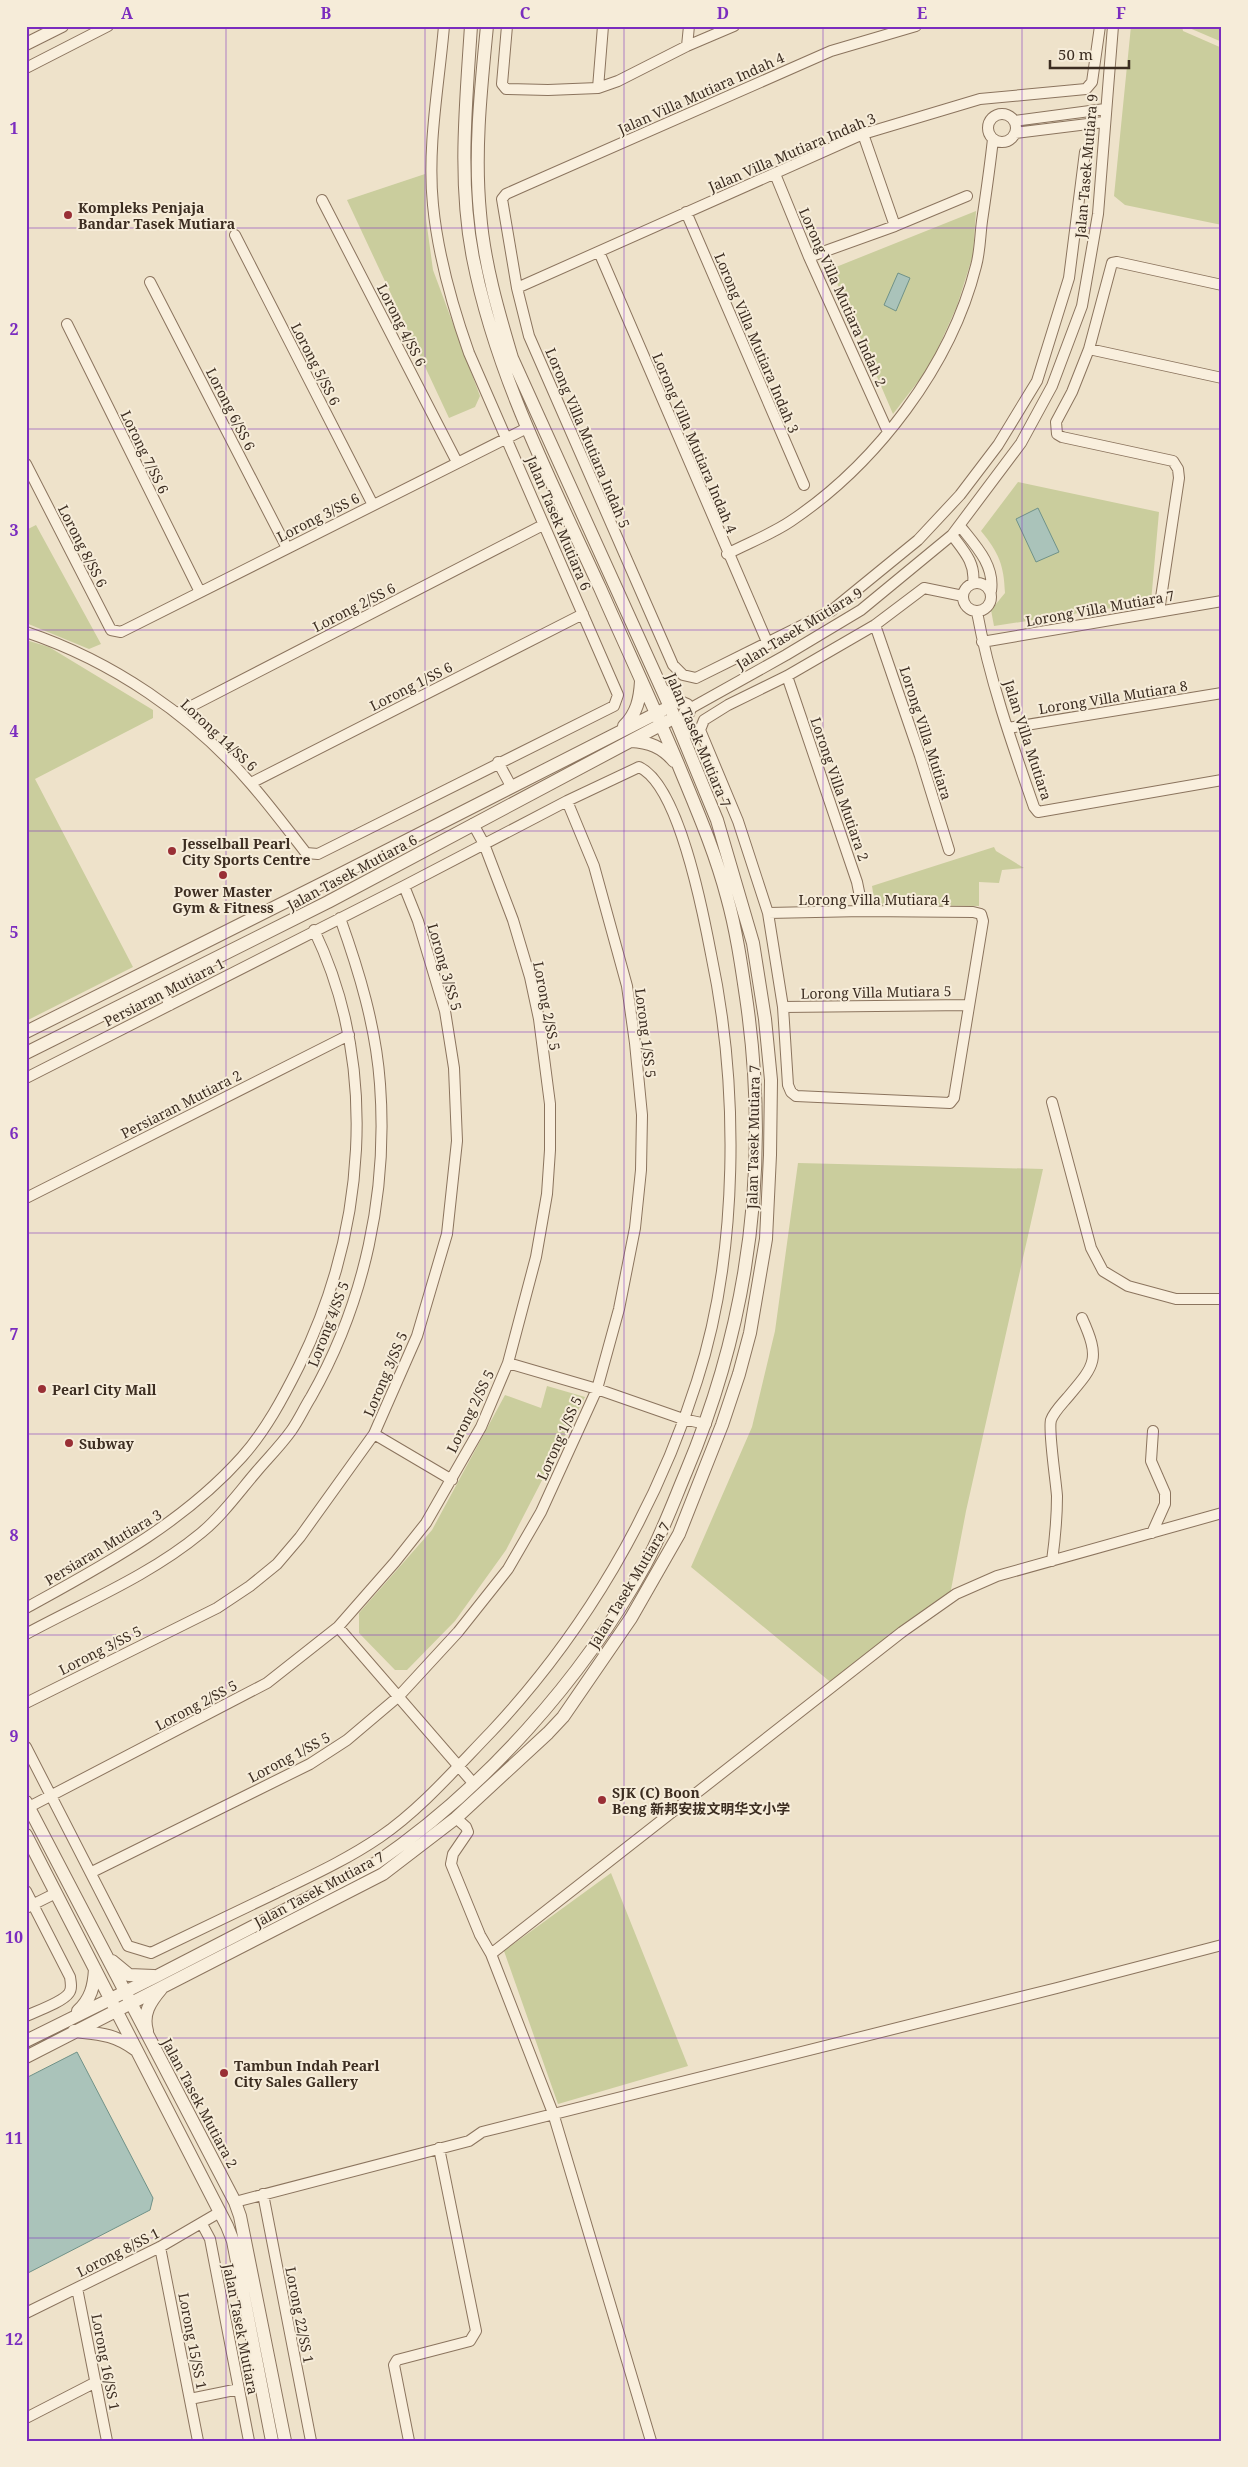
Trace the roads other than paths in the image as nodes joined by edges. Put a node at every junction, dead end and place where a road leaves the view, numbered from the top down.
1 (62, 26) edge
2 (108, 26) edge
3 (444, 26) edge
4 (471, 26) edge
5 (487, 26) edge
6 (507, 26) edge
7 (603, 26) edge
8 (689, 26) edge
9 (734, 26) edge
10 (916, 26) edge
11 (1100, 26) edge
12 (1113, 26) edge
13 (26, 44) edge
14 (687, 46) junction
15 (26, 68) edge
16 (598, 88) junction
17 (994, 98) junction
18 (1105, 108) junction
19 (999, 115) junction
20 (1014, 121) junction
21 (1104, 122) junction
22 (1015, 133) junction
23 (863, 134) junction
24 (994, 139) junction
25 (1085, 152) dead end
26 (774, 174) junction
27 (967, 196) dead end
28 (502, 199) joint
29 (322, 200) dead end
30 (686, 212) junction
31 (895, 226) junction
32 (235, 235) dead end
33 (599, 252) junction
34 (809, 257) junction
35 (150, 282) dead end
36 (1222, 285) edge
37 (517, 288) junction
38 (67, 324) dead end
39 (1089, 349) junction
40 (1222, 378) edge
41 (527, 428) junction
42 (888, 432) junction
43 (506, 438) junction
44 (457, 462) junction
45 (26, 464) edge
46 (804, 485) dead end
47 (373, 505) junction
48 (543, 525) junction
49 (960, 526) junction
50 (952, 535) junction
51 (287, 548) junction
52 (727, 554) junction
53 (973, 583) junction
54 (200, 592) junction
55 (991, 592) junction
56 (963, 596) junction
57 (1222, 602) edge
58 (1159, 611) junction
59 (977, 612) junction
60 (583, 614) junction
61 (876, 625) junction
62 (26, 632) edge
63 (121, 632) joint
64 (982, 642) junction
65 (768, 644) junction
66 (787, 676) junction
67 (641, 679) junction
68 (662, 688) junction
69 (1222, 693) edge
70 (691, 705) junction
71 (673, 712) junction
72 (178, 713) junction
73 (659, 719) junction
74 (1008, 728) junction
75 (619, 732) junction
76 (684, 740) junction
77 (630, 741) junction
78 (498, 762) junction
79 (680, 769) junction
80 (1222, 780) edge
81 (251, 783) junction
82 (511, 786) junction
83 (567, 801) junction
84 (473, 824) junction
85 (484, 844) junction
86 (949, 850) dead end
87 (318, 854) joint
88 (404, 886) junction
89 (863, 911) junction
90 (768, 913) junction
91 (340, 918) junction
92 (314, 930) junction
93 (160, 986) junction
94 (170, 1005) junction
95 (969, 1005) junction
96 (783, 1007) junction
97 (26, 1032) edge
98 (349, 1035) junction
99 (26, 1053) edge
100 (26, 1078) edge
101 (1052, 1102) dead end
102 (26, 1198) edge
103 (1222, 1299) edge
104 (1082, 1318) dead end
105 (508, 1363) junction
106 (597, 1388) junction
107 (683, 1419) junction
108 (706, 1424) junction
109 (1153, 1431) dead end
110 (374, 1434) junction
111 (452, 1480) junction
112 (1222, 1513) edge
113 (1152, 1532) junction
114 (1052, 1560) junction
115 (26, 1608) edge
116 (338, 1628) junction
117 (26, 1634) edge
118 (399, 1696) junction
119 (26, 1703) edge
120 (26, 1747) edge
121 (459, 1765) junction
122 (474, 1784) junction
123 (50, 1796) junction
124 (28, 1805) edge
125 (456, 1818) junction
126 (26, 1835) edge
127 (92, 1872) junction
128 (26, 1891) edge
129 (56, 1893) junction
130 (30, 1906) edge
131 (1222, 1945) edge
132 (105, 1954) junction
133 (492, 1954) junction
134 (95, 1968) junction
135 (160, 1982) junction
136 (127, 1997) junction
137 (114, 2004) junction
138 (26, 2016) edge
139 (68, 2020) junction
140 (74, 2031) junction
141 (26, 2041) edge
142 (151, 2042) junction
143 (138, 2052) junction
144 (26, 2056) edge
145 (553, 2113) junction
146 (439, 2148) junction
147 (263, 2194) junction
148 (235, 2202) junction
149 (220, 2212) junction
150 (202, 2224) junction
151 (160, 2247) junction
152 (77, 2288) junction
153 (26, 2313) edge
154 (96, 2382) junction
155 (239, 2389) junction
156 (190, 2399) junction
157 (26, 2418) edge
158 (107, 2441) edge
159 (198, 2441) edge
160 (249, 2441) edge
161 (272, 2441) edge
162 (285, 2441) edge
163 (311, 2441) edge
164 (409, 2441) edge
165 (651, 2441) edge

1 - 13 street
2 - 15 street
3 - 43 street, Jalan Tasek Mutiara 6
4 - 41 street, Jalan Tasek Mutiara 6
5 - 68 street, Jalan Tasek Mutiara 7
6 - 16 street
7 - 16 street
8 - 14 street
9 - 14 street
10 - 28 street, Jalan Villa Mutiara Indah 4
11 - 17 street, Jalan Villa Mutiara Indah 3
12 - 18 street, Jalan Tasek Mutiara 9
14 - 16 street
17 - 19 street
17 - 23 street, Jalan Villa Mutiara Indah 3
18 - 20 street
18 - 21 street, Jalan Tasek Mutiara 9
19 - 20 street
19 - 24 street
20 - 22 street
21 - 22 street
21 - 49 street, Jalan Tasek Mutiara 9
22 - 24 street
23 - 26 street, Jalan Villa Mutiara Indah 3
23 - 31 street
24 - 42 street
25 - 65 street
26 - 30 street, Jalan Villa Mutiara Indah 3
26 - 34 street, Lorong Villa Mutiara Indah 2
27 - 31 street
28 - 37 street, Lorong Villa Mutiara Indah 5
29 - 44 street, Lorong 4/SS 6
30 - 33 street, Jalan Villa Mutiara Indah 3
30 - 46 street, Lorong Villa Mutiara Indah 3
31 - 34 street
32 - 47 street, Lorong 5/SS 6
33 - 37 street, Jalan Villa Mutiara Indah 3
33 - 52 street, Lorong Villa Mutiara Indah 4
34 - 42 street, Lorong Villa Mutiara Indah 2
35 - 51 street, Lorong 6/SS 6
36 - 39 street
37 - 65 street, Lorong Villa Mutiara Indah 5
38 - 54 street, Lorong 7/SS 6
39 - 40 street
39 - 58 street
41 - 43 street, Lorong 3/SS 6
41 - 67 street, Jalan Tasek Mutiara 6
42 - 52 street
43 - 44 street, Lorong 3/SS 6
43 - 48 street, Jalan Tasek Mutiara 6
44 - 47 street, Lorong 3/SS 6
45 - 63 street, Lorong 8/SS 6
47 - 51 street, Lorong 3/SS 6
48 - 60 street, Jalan Tasek Mutiara 6
48 - 72 street, Lorong 2/SS 6
49 - 50 street, Jalan Tasek Mutiara 9
49 - 55 street
50 - 53 street
50 - 70 street, Jalan Tasek Mutiara 9
51 - 54 street, Lorong 3/SS 6
52 - 65 street, Lorong Villa Mutiara Indah 4
53 - 55 street
53 - 56 street
54 - 63 street, Lorong 3/SS 6
55 - 59 street
56 - 59 street
56 - 61 street
57 - 58 street, Lorong Villa Mutiara 7
58 - 64 street, Lorong Villa Mutiara 7
59 - 64 street, Jalan Villa Mutiara
60 - 78 street, Jalan Tasek Mutiara 6
60 - 81 street, Lorong 1/SS 6
61 - 66 street
61 - 86 street, Lorong Villa Mutiara
62 - 72 street, Lorong 14/SS 6
64 - 74 street, Jalan Villa Mutiara
66 - 89 street, Lorong Villa Mutiara 2
66 - 90 street
67 - 73 street, Jalan Tasek Mutiara 6
67 - 75 street
68 - 70 street
68 - 71 street, Jalan Tasek Mutiara 7
69 - 74 street, Lorong Villa Mutiara 8
70 - 71 street, Jalan Tasek Mutiara 9
70 - 76 street
71 - 73 street, Jalan Tasek Mutiara 6
71 - 76 street, Jalan Tasek Mutiara 7
72 - 81 street, Lorong 14/SS 6
73 - 75 street, Jalan Tasek Mutiara 6
73 - 77 street, Jalan Tasek Mutiara 6
73 - 79 street, Jalan Tasek Mutiara 7
74 - 80 street, Jalan Villa Mutiara
75 - 82 street, Jalan Tasek Mutiara 6
76 - 125 street, Jalan Tasek Mutiara 7
77 - 79 street
77 - 84 street, Jalan Tasek Mutiara 6
78 - 82 street
78 - 87 street, Jalan Tasek Mutiara 6
79 - 108 street, Jalan Tasek Mutiara 7
81 - 87 street, Lorong 14/SS 6
82 - 97 street, Jalan Tasek Mutiara 6
83 - 85 street, Jalan Tasek Mutiara 7
83 - 106 street, Lorong 1/SS 5
83 - 107 street, Jalan Tasek Mutiara 7
84 - 85 street, Lorong 2/SS 5
84 - 93 street, Jalan Tasek Mutiara 6
85 - 88 street, Jalan Tasek Mutiara 7
85 - 105 street, Lorong 2/SS 5
88 - 91 street, Jalan Tasek Mutiara 7
88 - 110 street, Lorong 3/SS 5
89 - 90 street, Lorong Villa Mutiara 4
89 - 95 street, Lorong Villa Mutiara 4
90 - 96 street
91 - 92 street, Jalan Tasek Mutiara 7
91 - 117 street, Lorong 4/SS 5
92 - 94 street, Persiaran Mutiara 1
92 - 98 street, Persiaran Mutiara 3
93 - 94 street
93 - 99 street, Jalan Tasek Mutiara 6
94 - 100 street, Persiaran Mutiara 1
95 - 96 street, Lorong Villa Mutiara 5
95 - 96 street
98 - 102 street, Persiaran Mutiara 2
98 - 115 street, Persiaran Mutiara 3
101 - 103 street
104 - 114 street
105 - 106 street
105 - 111 street, Lorong 2/SS 5
106 - 107 street
106 - 118 street, Lorong 1/SS 5
107 - 108 street
107 - 121 street, Jalan Tasek Mutiara 7
108 - 122 street, Jalan Tasek Mutiara 7
109 - 113 street
110 - 111 street
110 - 119 street, Lorong 3/SS 5
111 - 116 street, Lorong 2/SS 5
112 - 113 street
113 - 114 street
114 - 133 street
116 - 118 street
116 - 123 street, Lorong 2/SS 5
118 - 121 street
118 - 127 street, Lorong 1/SS 5
120 - 123 street, Jalan Tasek Mutiara 7
121 - 122 street
121 - 127 street, Jalan Tasek Mutiara 7
122 - 135 street, Jalan Tasek Mutiara 7
123 - 124 street, Lorong 2/SS 5
123 - 127 street, Jalan Tasek Mutiara 7
124 - 132 street, Jalan Tasek Mutiara 2
125 - 133 street
125 - 135 street, Jalan Tasek Mutiara 7
126 - 129 street
128 - 130 street
129 - 130 street
129 - 134 street
130 - 138 street
131 - 145 street
132 - 135 street
132 - 136 street, Jalan Tasek Mutiara 2
133 - 145 street
134 - 137 street
134 - 139 street
135 - 136 street, Jalan Tasek Mutiara 7
135 - 142 street
136 - 137 street, Jalan Tasek Mutiara 7
136 - 142 street, Jalan Tasek Mutiara 2
137 - 139 street
137 - 140 street
137 - 143 street
139 - 141 street
140 - 143 street
140 - 144 street
142 - 148 street, Jalan Tasek Mutiara 2
143 - 149 street
145 - 146 street
145 - 165 street
146 - 147 street
146 - 164 street
147 - 148 street
147 - 163 street, Lorong 22/SS 1
148 - 162 street, Jalan Tasek Mutiara 2
149 - 150 street, Lorong 8/SS 1
149 - 161 street
150 - 151 street, Lorong 8/SS 1
150 - 155 street, Jalan Tasek Mutiara
151 - 152 street, Lorong 8/SS 1
151 - 156 street, Lorong 15/SS 1
152 - 153 street, Lorong 8/SS 1
152 - 154 street, Lorong 16/SS 1
154 - 157 street
154 - 158 street, Lorong 16/SS 1
155 - 156 street
155 - 160 street, Jalan Tasek Mutiara
156 - 159 street, Lorong 15/SS 1

